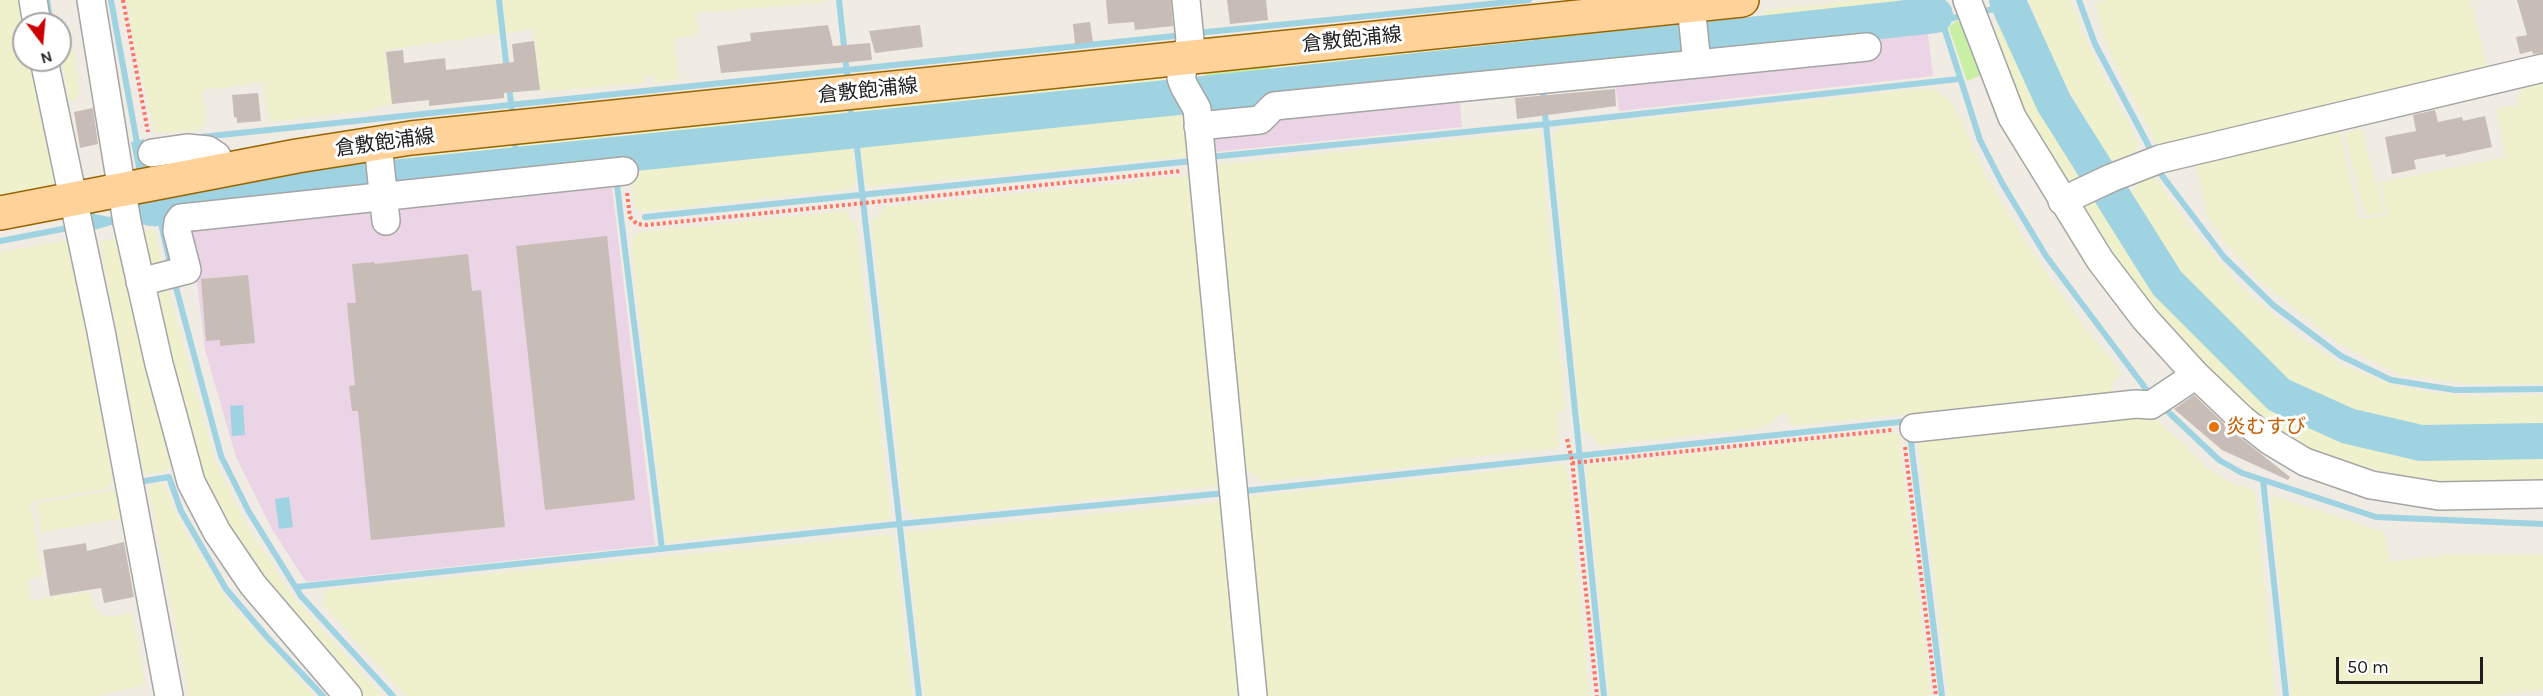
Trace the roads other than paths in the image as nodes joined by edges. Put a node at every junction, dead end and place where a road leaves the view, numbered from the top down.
1 (91, 0) edge
2 (1186, 0) edge
3 (1742, 0) edge
4 (1967, 0) edge
5 (1694, 37) junction
6 (1867, 47) dead end
7 (2543, 68) edge
8 (46, 72) edge
9 (1190, 73) junction
10 (151, 146) road end
11 (223, 170) junction
12 (618, 172) road end
13 (382, 184) junction
14 (2062, 201) junction
15 (124, 208) junction
16 (0, 213) edge
17 (76, 217) junction
18 (162, 277) junction
19 (2196, 375) junction
20 (1907, 433) road end
21 (2543, 494) edge
22 (170, 696) edge
23 (348, 696) edge
24 (1253, 696) edge

1 - 15 street
2 - 9 street
3 - 5 main road, 倉敷飽浦線
4 - 14 street
5 - 6 street
5 - 9 main road, 倉敷飽浦線
5 - 9 street
7 - 14 street
8 - 17 street
9 - 13 main road, 倉敷飽浦線
9 - 24 street
10 - 11 street
11 - 13 main road, 倉敷飽浦線
11 - 15 main road, 倉敷飽浦線
12 - 13 street
13 - 18 street
14 - 19 street
15 - 17 main road, 倉敷飽浦線
15 - 18 street
16 - 17 main road, 倉敷飽浦線
17 - 22 street
18 - 23 street
19 - 20 street
19 - 21 street

